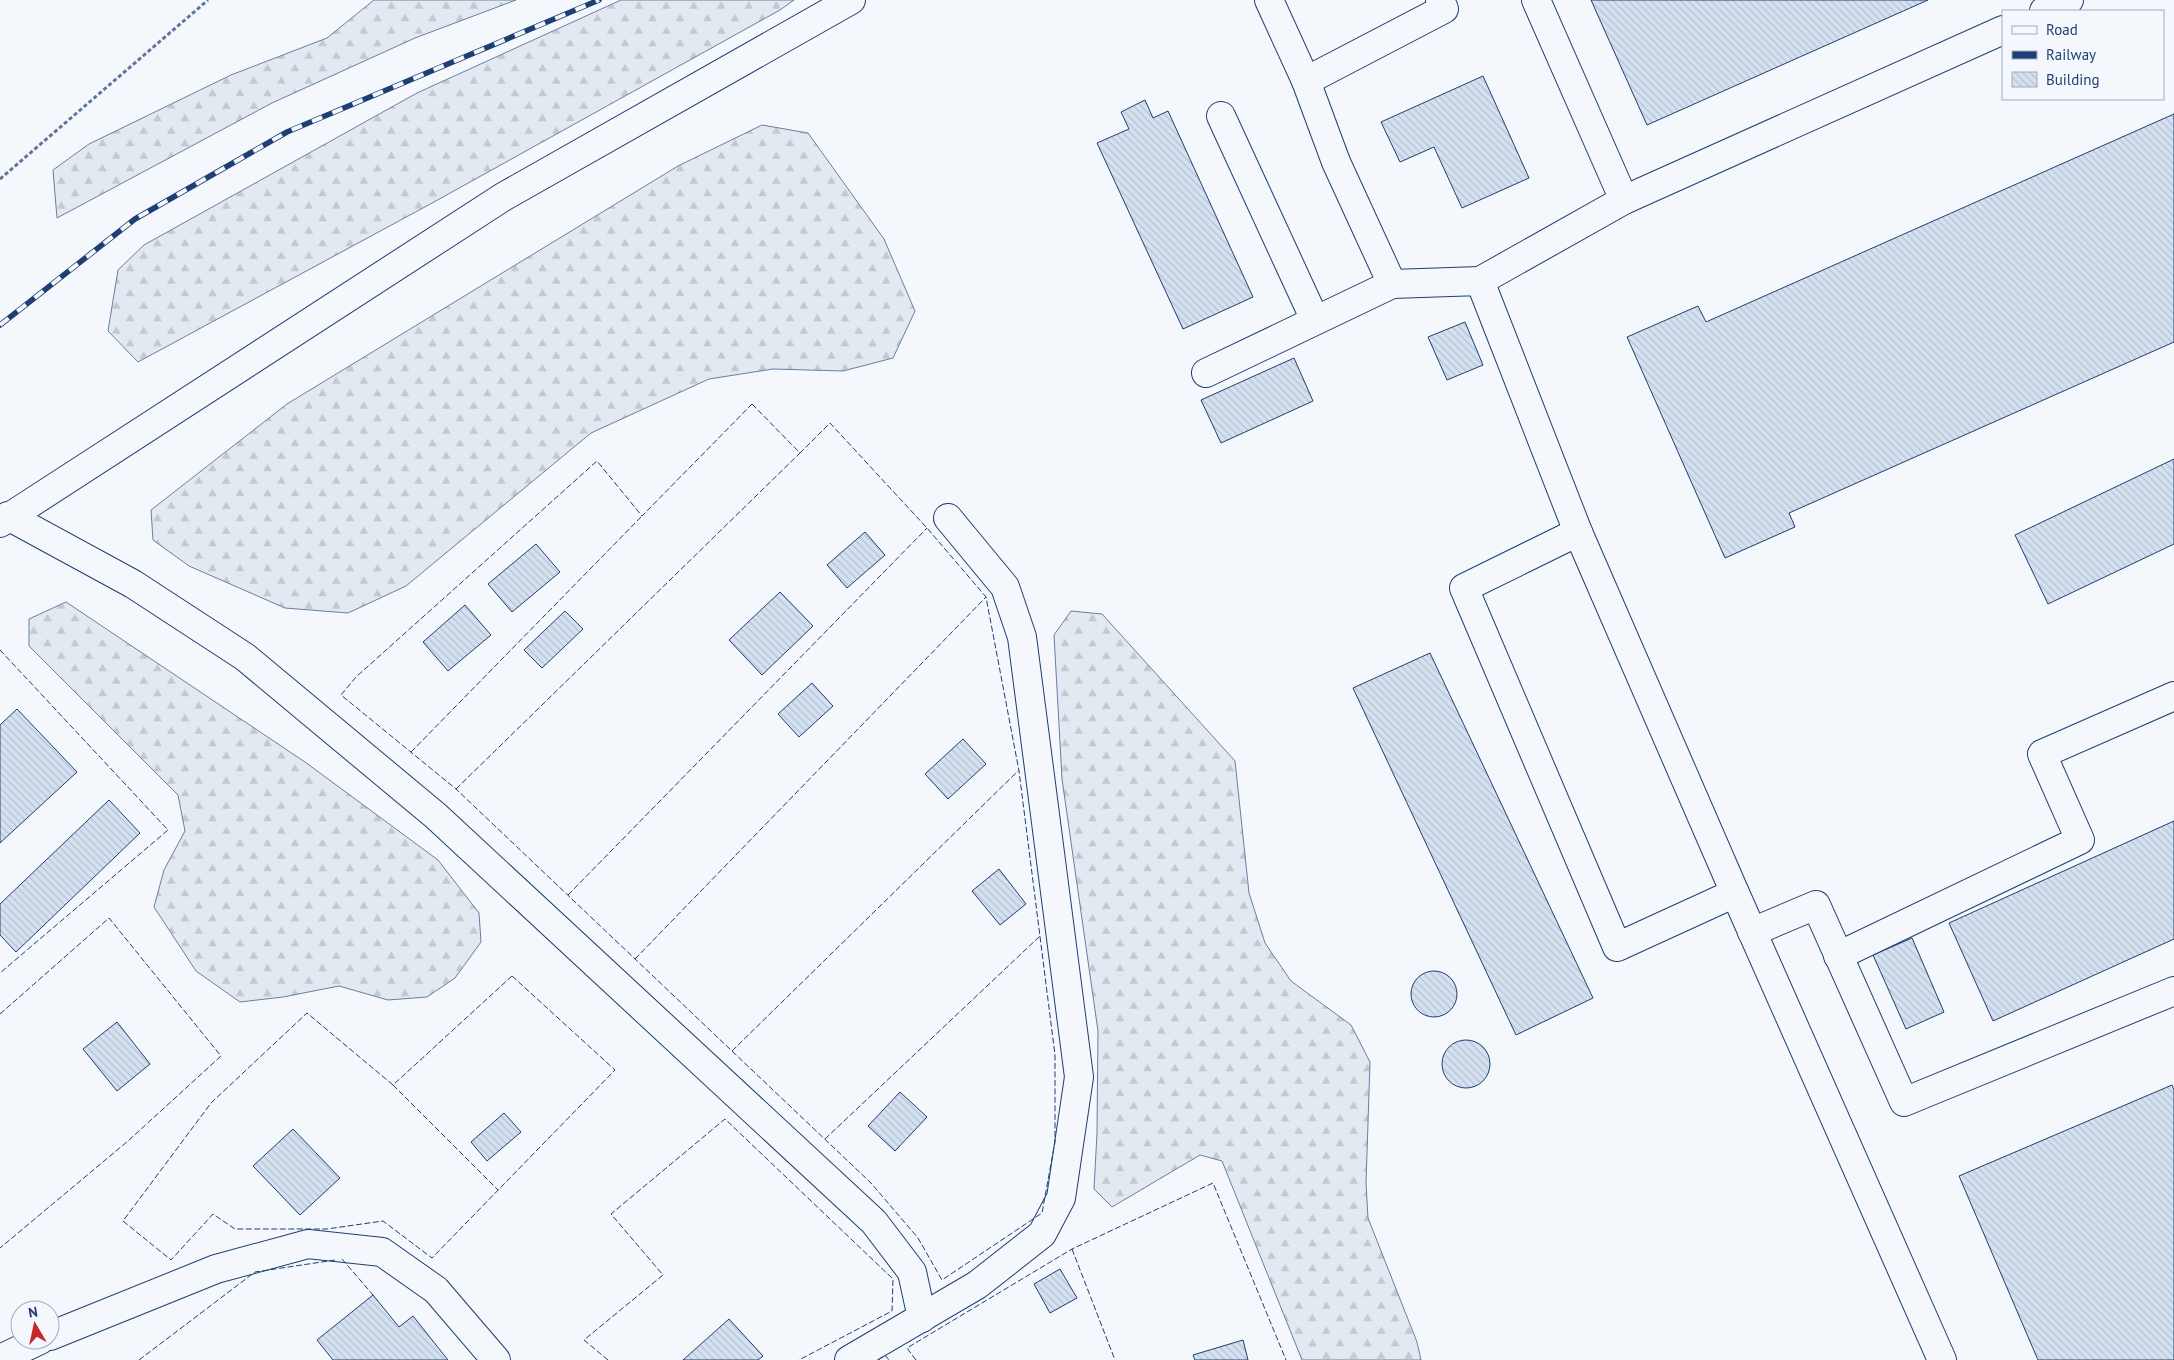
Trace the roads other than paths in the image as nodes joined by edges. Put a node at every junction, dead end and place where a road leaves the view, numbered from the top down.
1 (852, 0) edge
2 (1269, 0) edge
3 (1440, 0) edge
4 (1536, 0) edge
5 (2069, 0) edge
6 (2046, 10) edge
7 (2002, 30) edge
8 (1306, 81) junction
9 (1221, 116) dead end
10 (1624, 200) junction
11 (1480, 281) junction
12 (1392, 284) junction
13 (1315, 320) junction
14 (1206, 373) dead end
15 (948, 518) dead end
16 (4, 520) edge
17 (1578, 532) junction
18 (2174, 696) edge
19 (1735, 893) junction
20 (1752, 932) junction
21 (1838, 956) junction
22 (2174, 991) edge
23 (922, 1318) junction
24 (60, 1332) edge
25 (19, 1350) edge
26 (0, 1359) edge
27 (496, 1360) edge
28 (850, 1360) edge
29 (1942, 1360) edge

1 - 16 street
2 - 8 street
3 - 8 street
4 - 10 street
5 - 6 street
7 - 10 street
8 - 12 street
9 - 13 street
10 - 11 street
11 - 12 street
11 - 17 street
12 - 13 street
13 - 14 street
15 - 23 street
16 - 23 street
17 - 19 street
17 - 19 street
18 - 21 street
19 - 20 street
20 - 21 street
20 - 29 street
21 - 22 street
23 - 28 street
24 - 27 street
25 - 26 street

